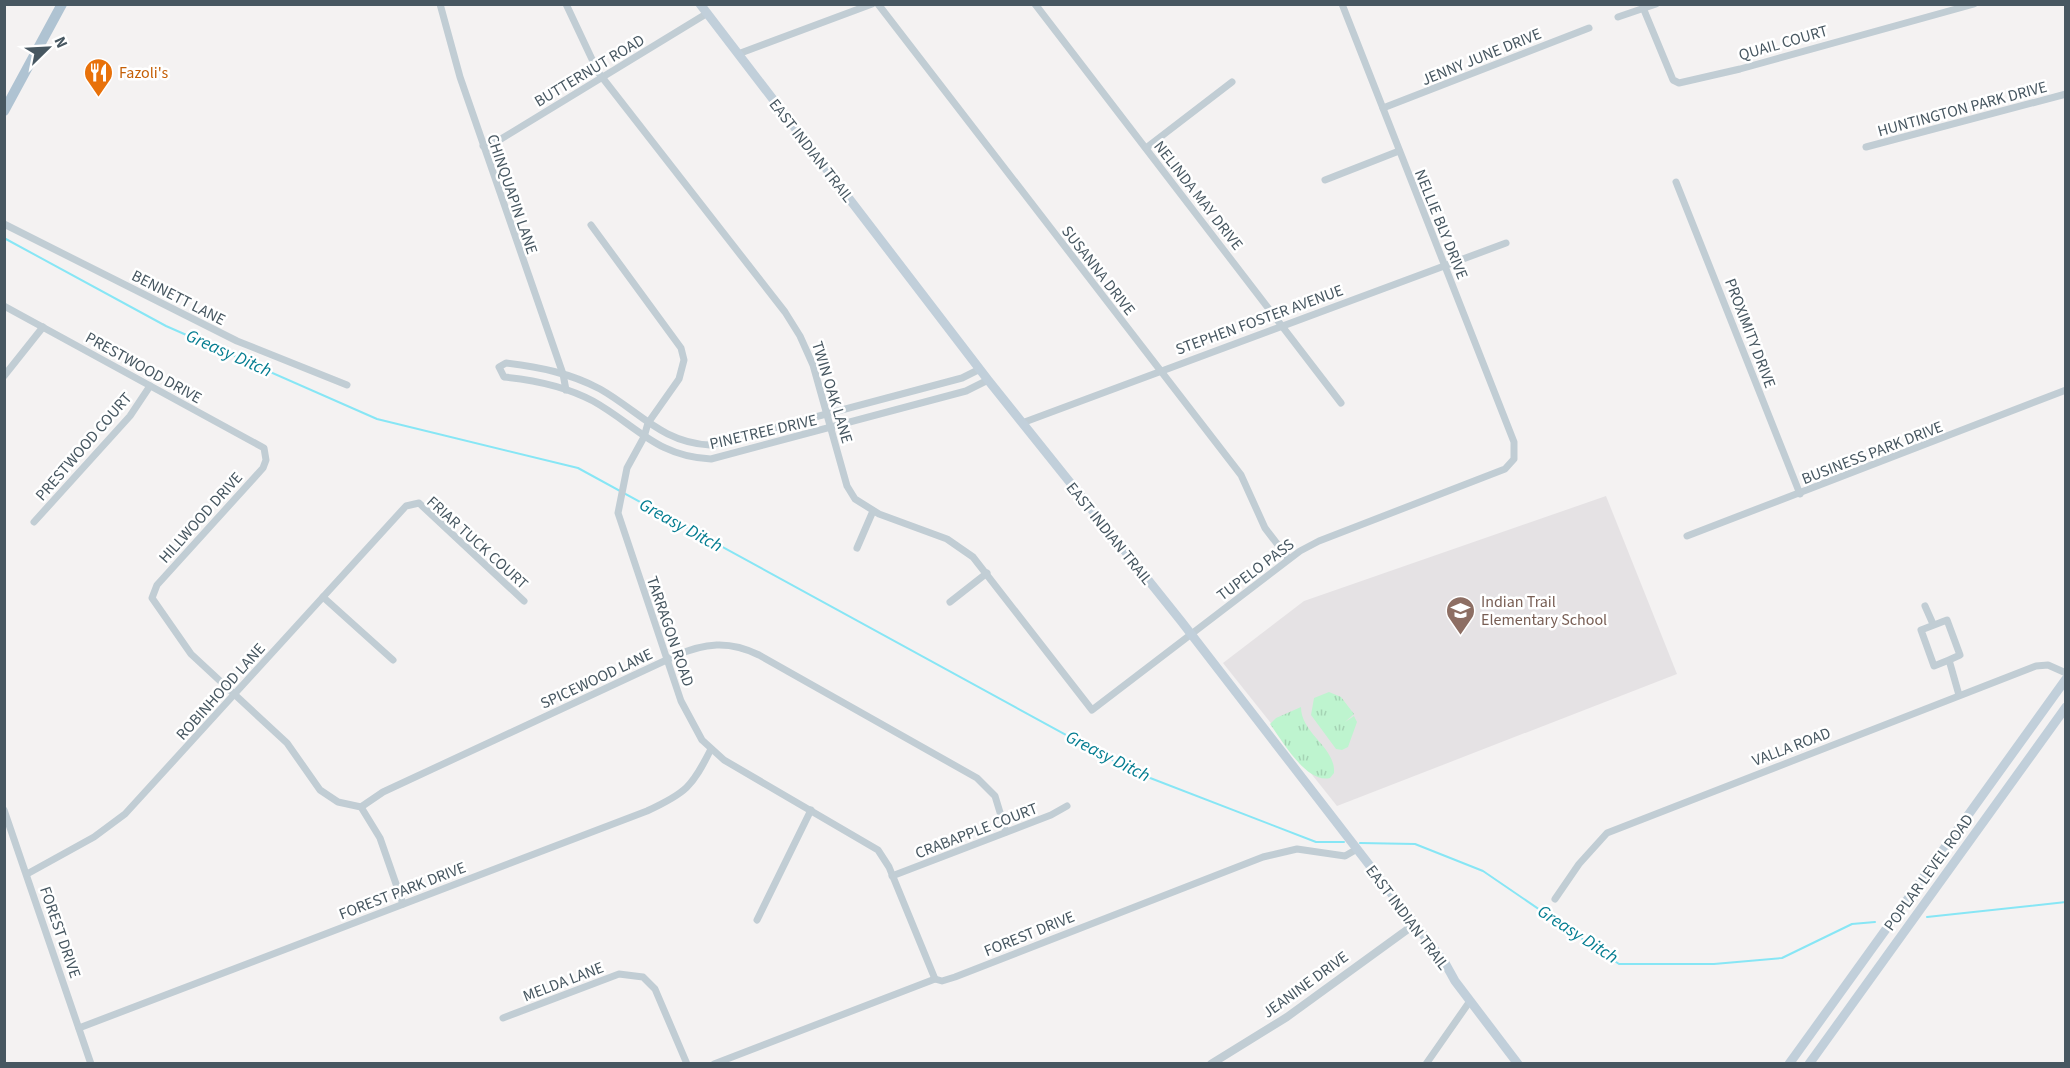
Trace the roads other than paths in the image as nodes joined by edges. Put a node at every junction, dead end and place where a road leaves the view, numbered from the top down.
1 (62, 4) edge
2 (440, 4) edge
3 (566, 4) edge
4 (700, 4) edge
5 (872, 4) edge
6 (878, 4) edge
7 (1035, 4) edge
8 (1342, 4) edge
9 (1656, 4) edge
10 (1974, 4) edge
11 (1644, 10) junction
12 (706, 14) junction
13 (1618, 17) dead end
14 (1589, 28) dead end
15 (738, 54) junction
16 (602, 77) junction
17 (1232, 82) dead end
18 (2066, 94) edge
19 (1383, 108) junction
20 (4, 111) edge
21 (483, 146) junction
22 (1866, 147) dead end
23 (1146, 148) junction
24 (1399, 151) junction
25 (1325, 180) dead end
26 (1676, 182) dead end
27 (4, 224) edge
28 (591, 225) dead end
29 (1506, 243) dead end
30 (1445, 265) junction
31 (4, 306) edge
32 (1283, 325) junction
33 (43, 327) junction
34 (980, 369) junction
35 (1160, 370) junction
36 (563, 374) junction
37 (4, 376) edge
38 (988, 380) junction
39 (347, 385) dead end
40 (150, 386) junction
41 (566, 390) junction
42 (2066, 390) edge
43 (1341, 403) dead end
44 (828, 415) junction
45 (648, 423) junction
46 (1022, 423) junction
47 (832, 428) junction
48 (644, 437) junction
49 (1516, 454) joint
50 (266, 456) joint
51 (1800, 494) junction
52 (414, 503) joint
53 (873, 512) junction
54 (34, 522) dead end
55 (1687, 536) dead end
56 (857, 548) dead end
57 (1288, 558) junction
58 (987, 573) junction
59 (323, 597) junction
60 (524, 601) dead end
61 (950, 602) dead end
62 (1925, 606) dead end
63 (1933, 624) junction
64 (1190, 634) junction
65 (393, 660) dead end
66 (1949, 660) junction
67 (666, 661) junction
68 (2066, 673) edge
69 (2066, 679) edge
70 (236, 695) junction
71 (1959, 696) junction
72 (2066, 707) edge
73 (1092, 710) joint
74 (711, 749) junction
75 (1067, 806) dead end
76 (361, 807) junction
77 (4, 810) edge
78 (811, 810) junction
79 (1006, 832) junction
80 (1357, 849) junction
81 (27, 874) junction
82 (892, 876) junction
83 (1555, 899) dead end
84 (403, 904) junction
85 (757, 920) dead end
86 (1415, 924) junction
87 (935, 979) junction
88 (1470, 1001) junction
89 (503, 1018) dead end
90 (80, 1028) junction
91 (1214, 1063) edge
92 (91, 1064) edge
93 (687, 1064) edge
94 (714, 1064) edge
95 (1426, 1064) edge
96 (1518, 1064) edge
97 (1789, 1064) edge
98 (1809, 1064) edge

1 - 20 main road
2 - 21 street, CHINQUAPIN LANE
3 - 16 street, TWIN OAK LANE
4 - 12 main road, EAST INDIAN TRAIL
5 - 15 street
6 - 35 street, SUSANNA DRIVE
7 - 23 street, NELINDA MAY DRIVE
8 - 19 street, NELLIE BLY DRIVE
9 - 11 street
10 - 11 street, QUAIL COURT
11 - 13 street
12 - 15 main road, EAST INDIAN TRAIL
12 - 16 street, BUTTERNUT ROAD
14 - 19 street, JENNY JUNE DRIVE
15 - 34 main road, EAST INDIAN TRAIL
16 - 21 street, BUTTERNUT ROAD
16 - 44 street, TWIN OAK LANE
17 - 23 street
18 - 22 street, HUNTINGTON PARK DRIVE
19 - 24 street, NELLIE BLY DRIVE
21 - 36 street, CHINQUAPIN LANE
23 - 32 street, NELINDA MAY DRIVE
24 - 25 street
24 - 30 street, NELLIE BLY DRIVE
26 - 51 street, PROXIMITY DRIVE
27 - 39 street, BENNETT LANE
28 - 45 street, TARRAGON ROAD
29 - 30 street, STEPHEN FOSTER AVENUE
30 - 32 street, STEPHEN FOSTER AVENUE
30 - 49 street, NELLIE BLY DRIVE
31 - 33 street, PRESTWOOD DRIVE
32 - 35 street, STEPHEN FOSTER AVENUE
32 - 43 street, NELINDA MAY DRIVE
33 - 37 street
33 - 40 street, PRESTWOOD DRIVE
34 - 38 main road, EAST INDIAN TRAIL
34 - 44 street, PINETREE DRIVE
35 - 46 street, STEPHEN FOSTER AVENUE
35 - 57 street, SUSANNA DRIVE
36 - 41 street, CHINQUAPIN LANE
36 - 41 street, PINETREE DRIVE
36 - 45 street, PINETREE DRIVE
38 - 46 main road, EAST INDIAN TRAIL
38 - 47 street, PINETREE DRIVE
40 - 50 street, PRESTWOOD DRIVE
40 - 54 street, PRESTWOOD COURT
41 - 48 street, PINETREE DRIVE
42 - 51 street, BUSINESS PARK DRIVE
44 - 45 street, PINETREE DRIVE
44 - 47 street, TWIN OAK LANE
45 - 48 street, TARRAGON ROAD
46 - 64 main road, EAST INDIAN TRAIL
47 - 48 street, PINETREE DRIVE
47 - 53 street, TWIN OAK LANE
48 - 67 street, TARRAGON ROAD
49 - 57 street, TUPELO PASS
50 - 70 street, HILLWOOD DRIVE
51 - 55 street, BUSINESS PARK DRIVE
52 - 59 street, ROBINHOOD LANE
52 - 60 street, FRIAR TUCK COURT
53 - 56 street
53 - 58 street, TWIN OAK LANE
57 - 64 street, TUPELO PASS
58 - 61 street
58 - 73 street, TWIN OAK LANE
59 - 65 street
59 - 70 street, ROBINHOOD LANE
62 - 63 street
63 - 66 street
63 - 66 street
64 - 73 street, TUPELO PASS
64 - 80 main road, EAST INDIAN TRAIL
66 - 71 street
67 - 74 street, TARRAGON ROAD
67 - 76 street, SPICEWOOD LANE
67 - 79 street, SPICEWOOD LANE
68 - 71 street, VALLA ROAD
69 - 97 main road, POPLAR LEVEL ROAD
70 - 76 street
70 - 81 street, ROBINHOOD LANE
71 - 83 street, VALLA ROAD
72 - 98 main road, POPLAR LEVEL ROAD
74 - 78 street, TARRAGON ROAD
74 - 84 street, FOREST PARK DRIVE
75 - 79 street, CRABAPPLE COURT
76 - 84 street
77 - 81 street, FOREST DRIVE
78 - 82 street, TARRAGON ROAD
78 - 85 street
79 - 82 street, CRABAPPLE COURT
80 - 86 main road, EAST INDIAN TRAIL
80 - 87 street, FOREST DRIVE
81 - 90 street, FOREST DRIVE
82 - 87 street, TARRAGON ROAD
84 - 90 street, FOREST PARK DRIVE
86 - 88 main road, EAST INDIAN TRAIL
86 - 91 street, JEANINE DRIVE
87 - 94 street, FOREST DRIVE
88 - 95 street
88 - 96 main road, EAST INDIAN TRAIL
89 - 93 street, MELDA LANE
90 - 92 street, FOREST DRIVE

